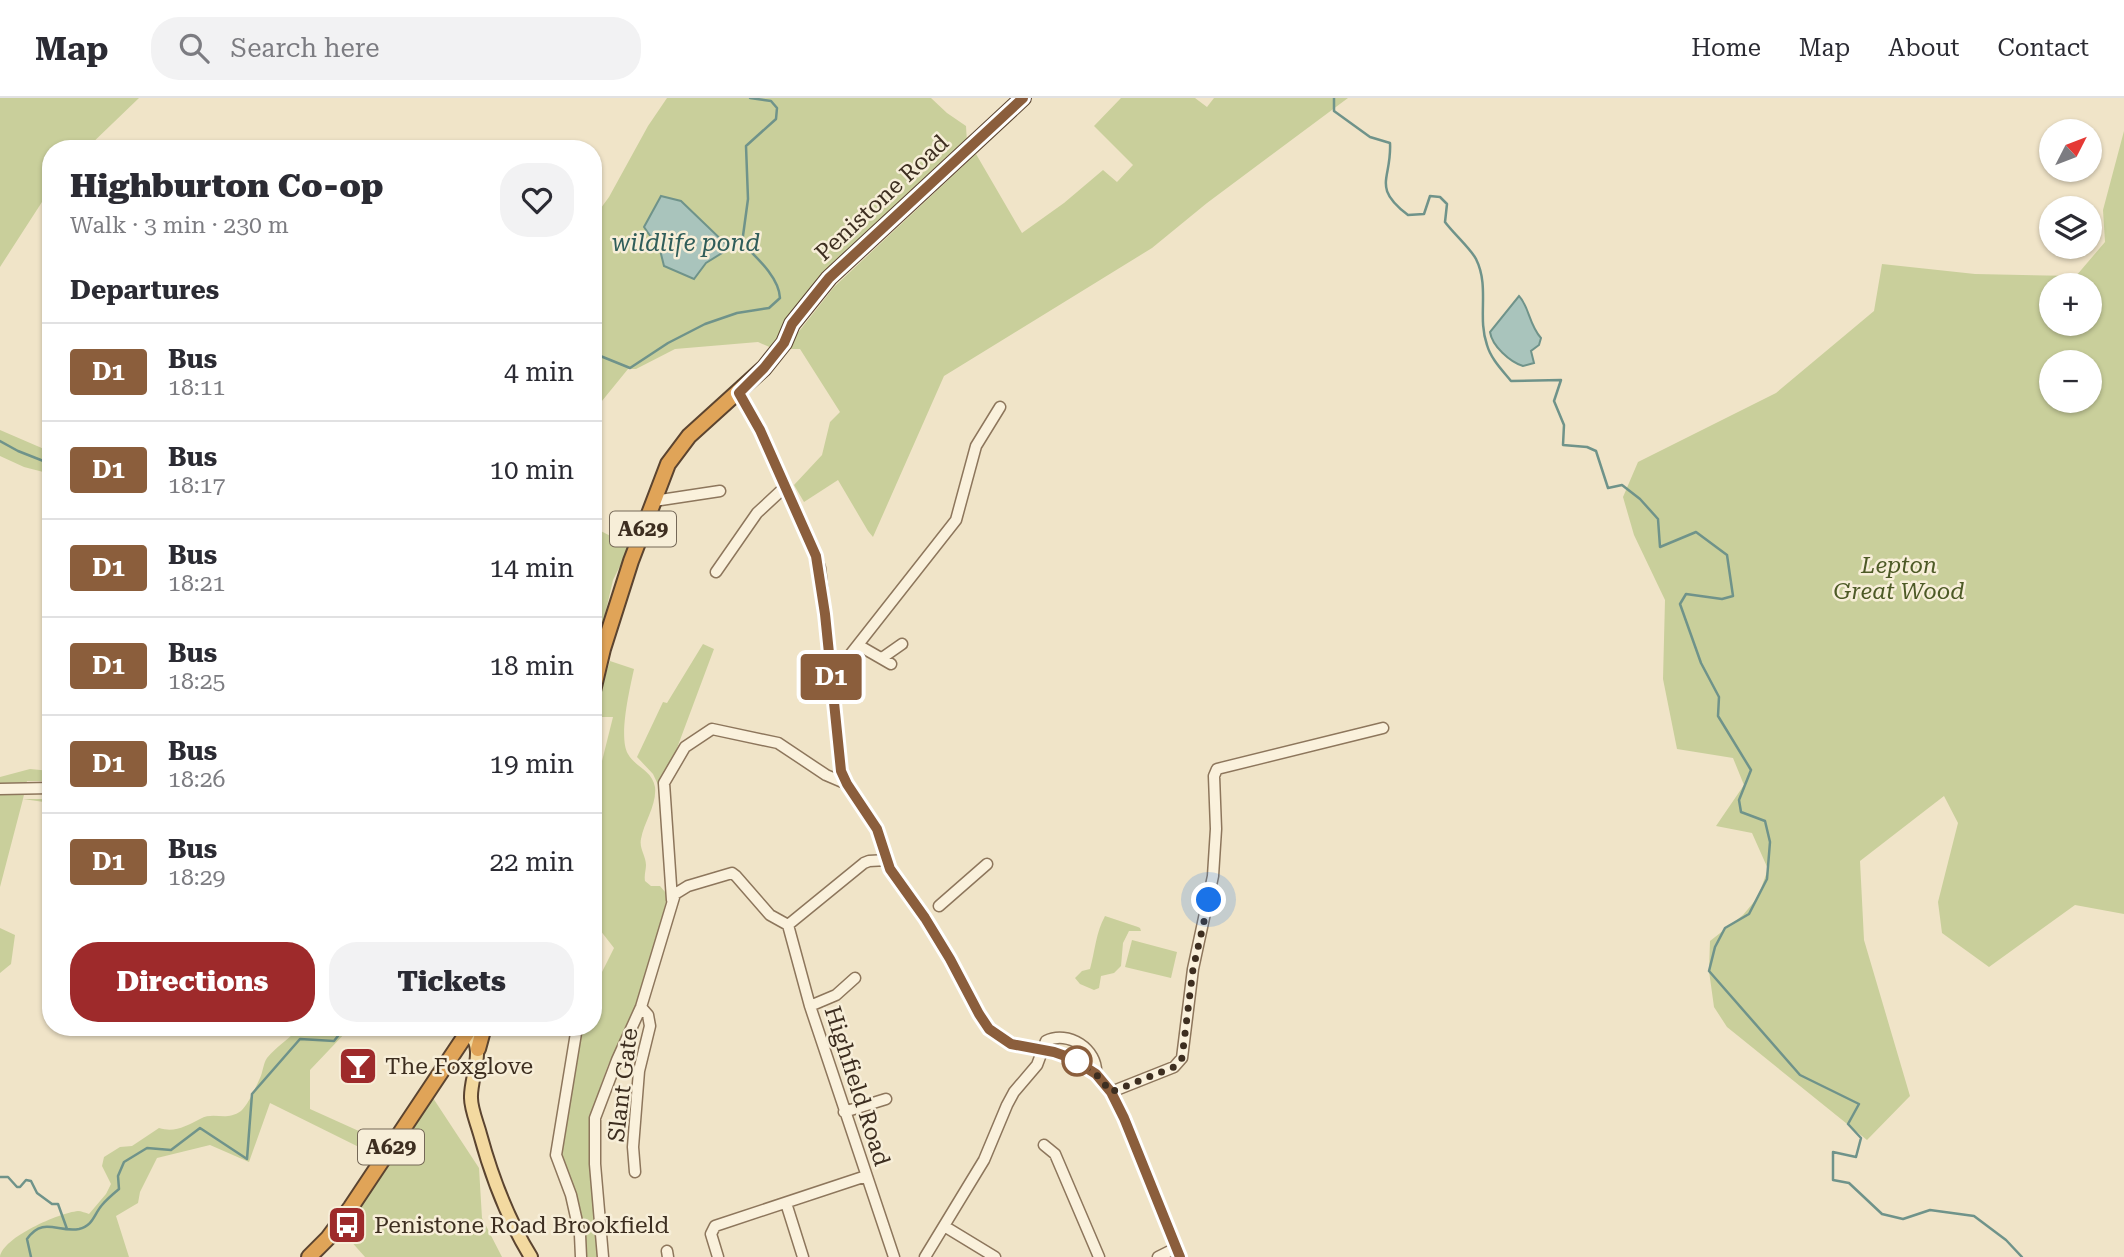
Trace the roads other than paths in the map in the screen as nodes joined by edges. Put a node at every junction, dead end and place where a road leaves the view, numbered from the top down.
1 (1023, 98) edge
2 (739, 393) junction
3 (1000, 407) dead end
4 (785, 487) junction
5 (720, 491) dead end
6 (653, 500) junction
7 (716, 572) dead end
8 (902, 644) dead end
9 (858, 645) junction
10 (602, 653) edge
11 (831, 680) junction
12 (1383, 728) dead end
13 (847, 784) junction
14 (42, 788) edge
15 (0, 789) edge
16 (887, 860) junction
17 (987, 864) dead end
18 (672, 900) junction
19 (932, 912) junction
20 (788, 925) junction
21 (855, 978) dead end
22 (810, 1006) junction
23 (641, 1007) junction
24 (465, 1036) edge
25 (473, 1036) edge
26 (482, 1036) edge
27 (576, 1036) edge
28 (478, 1049) junction
29 (1042, 1049) junction
30 (1096, 1074) junction
31 (1111, 1092) junction
32 (886, 1099) dead end
33 (844, 1112) junction
34 (1044, 1145) dead end
35 (635, 1172) dead end
36 (866, 1176) junction
37 (786, 1203) junction
38 (944, 1226) junction
39 (1178, 1252) edge
40 (312, 1256) edge
41 (531, 1257) edge
42 (581, 1257) edge
43 (603, 1257) edge
44 (718, 1257) edge
45 (803, 1257) edge
46 (894, 1257) edge
47 (925, 1257) edge
48 (995, 1257) edge
49 (1098, 1257) edge
50 (1158, 1257) edge

1 - 2 highway, Penistone Road / A629
2 - 4 street
2 - 6 highway, Penistone Road / A629
3 - 9 street
4 - 7 street
4 - 11 street
5 - 6 street
6 - 10 highway, Penistone Road / A629
8 - 9 street
9 - 11 street
11 - 13 street
12 - 31 street
13 - 16 street
13 - 18 street
14 - 15 street
16 - 19 street
16 - 20 street
17 - 19 street
18 - 20 street
18 - 23 street, Slant Gate
19 - 29 street
20 - 22 street, Highfield Road
21 - 22 street
22 - 33 street, Highfield Road
23 - 35 street, Slant Gate
23 - 43 street, Slant Gate
24 - 40 highway, A629
25 - 28 main road
26 - 28 highway
27 - 42 street
28 - 41 main road
29 - 30 street
29 - 30 street
29 - 38 street
30 - 31 street
31 - 39 street
32 - 33 street
33 - 36 street, Highfield Road
34 - 49 street
36 - 37 street
36 - 46 street, Highfield Road
37 - 44 street
37 - 45 street
38 - 47 street
38 - 48 street
39 - 50 street

